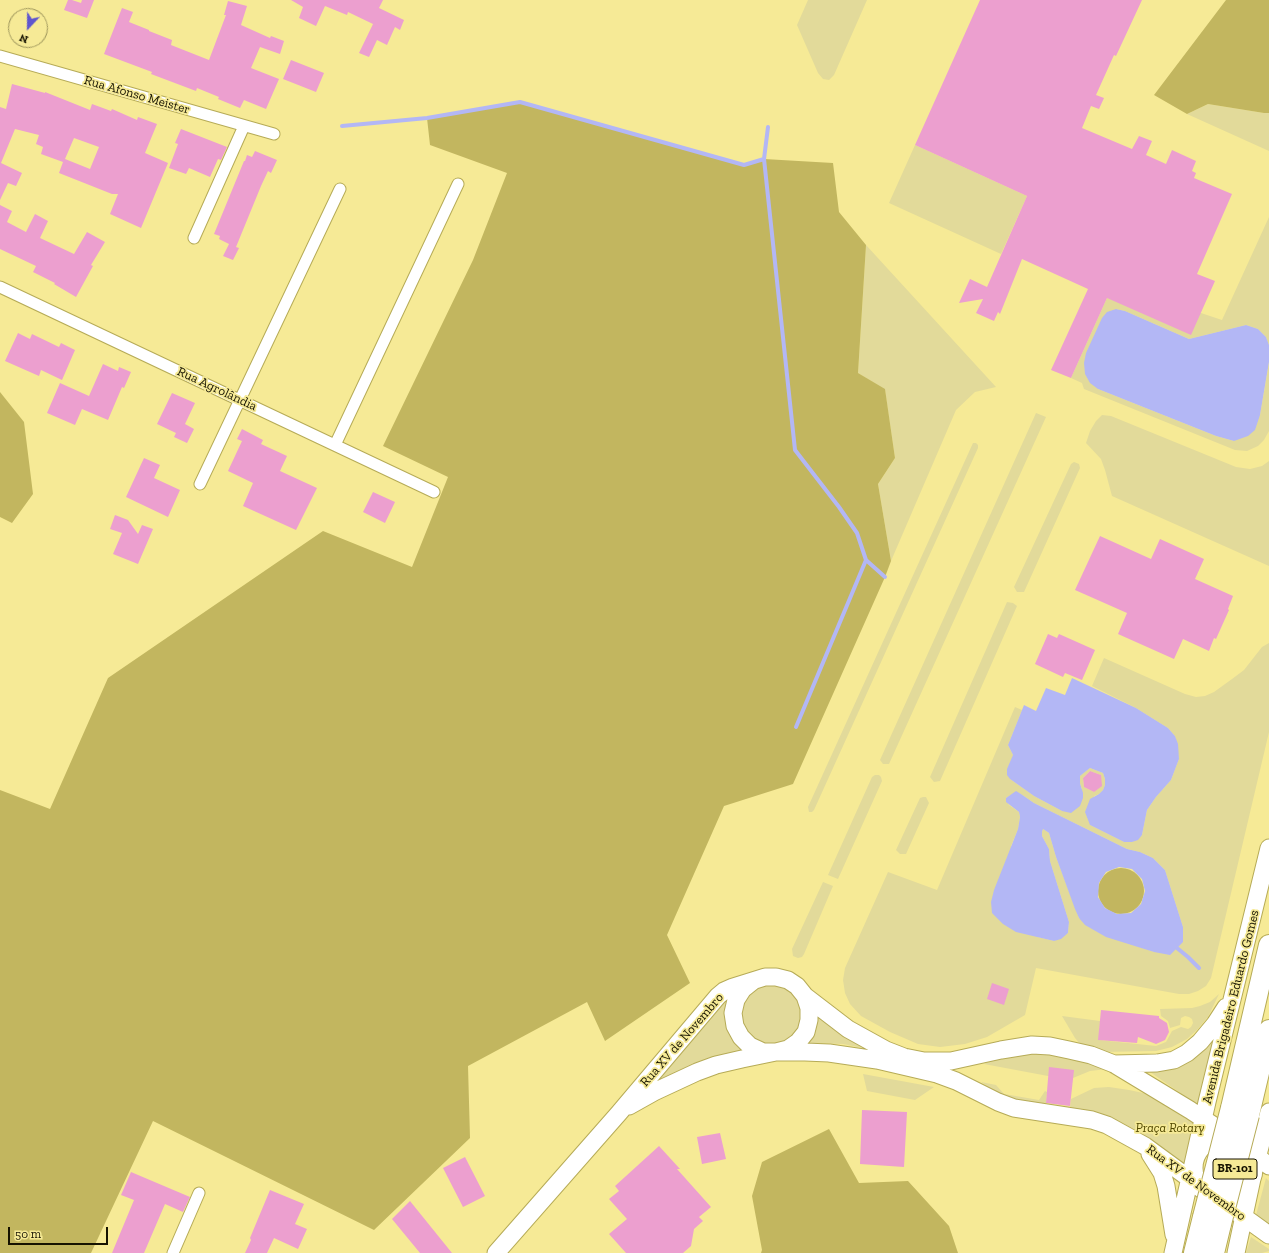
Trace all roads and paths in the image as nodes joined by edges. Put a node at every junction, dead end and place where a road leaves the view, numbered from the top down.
1 (0, 56) edge
2 (244, 126) junction
3 (274, 134) dead end
4 (458, 184) dead end
5 (340, 189) dead end
6 (194, 238) dead end
7 (0, 288) edge
8 (240, 400) junction
9 (335, 445) junction
10 (200, 484) dead end
11 (434, 492) dead end
12 (1269, 848) edge
13 (1269, 945) edge
14 (753, 981) junction
15 (1234, 993) junction
16 (805, 996) junction
17 (1269, 1030) edge
18 (776, 1052) junction
19 (1114, 1064) junction
20 (1240, 1111) junction
21 (619, 1112) junction
22 (1269, 1112) edge
23 (1204, 1119) junction
24 (1243, 1145) junction
25 (1145, 1146) junction
26 (1195, 1159) junction
27 (1263, 1162) edge
28 (1253, 1174) junction
29 (1190, 1179) junction
30 (199, 1193) dead end
31 (1206, 1193) junction
32 (1244, 1217) junction
33 (1269, 1235) edge
34 (1174, 1249) edge
35 (172, 1253) edge
36 (496, 1253) edge
37 (1194, 1253) edge
38 (1214, 1253) edge
39 (1236, 1253) edge

1 - 2 street, Rua Afonso Meister
2 - 3 street, Rua Afonso Meister
2 - 6 street
4 - 9 street
5 - 8 street
7 - 8 street, Rua Agrolândia
8 - 9 street, Rua Agrolândia
8 - 10 street
9 - 11 street, Rua Agrolândia
12 - 15 main road, Avenida Brigadeiro Eduardo Gomes
13 - 20 highway, BR-101
14 - 16 main road, Rua XV de Novembro
14 - 18 main road
14 - 21 main road, Rua XV de Novembro
15 - 19 main road
15 - 23 main road, Avenida Brigadeiro Eduardo Gomes
16 - 18 main road
16 - 19 main road, Rua XV de Novembro
17 - 20 highway, BR-101
18 - 21 main road, Rua XV de Novembro
18 - 25 main road, Rua XV de Novembro
19 - 23 main road, Rua XV de Novembro
20 - 37 highway, BR-101, bridge
20 - 38 highway, BR-101, bridge
21 - 36 main road, Rua XV de Novembro
22 - 27 main road
23 - 24 main road, Rua XV de Novembro
23 - 26 main road, Avenida Brigadeiro Eduardo Gomes
24 - 26 main road
24 - 27 main road, Rua XV de Novembro
24 - 28 main road
25 - 29 main road, Rua XV de Novembro
25 - 34 main road
26 - 29 main road
26 - 31 main road
27 - 28 main road
28 - 31 main road
28 - 32 main road
29 - 31 main road, Rua XV de Novembro
29 - 34 main road
30 - 35 street
31 - 32 main road, Rua XV de Novembro
32 - 33 main road, Rua XV de Novembro
32 - 39 main road

